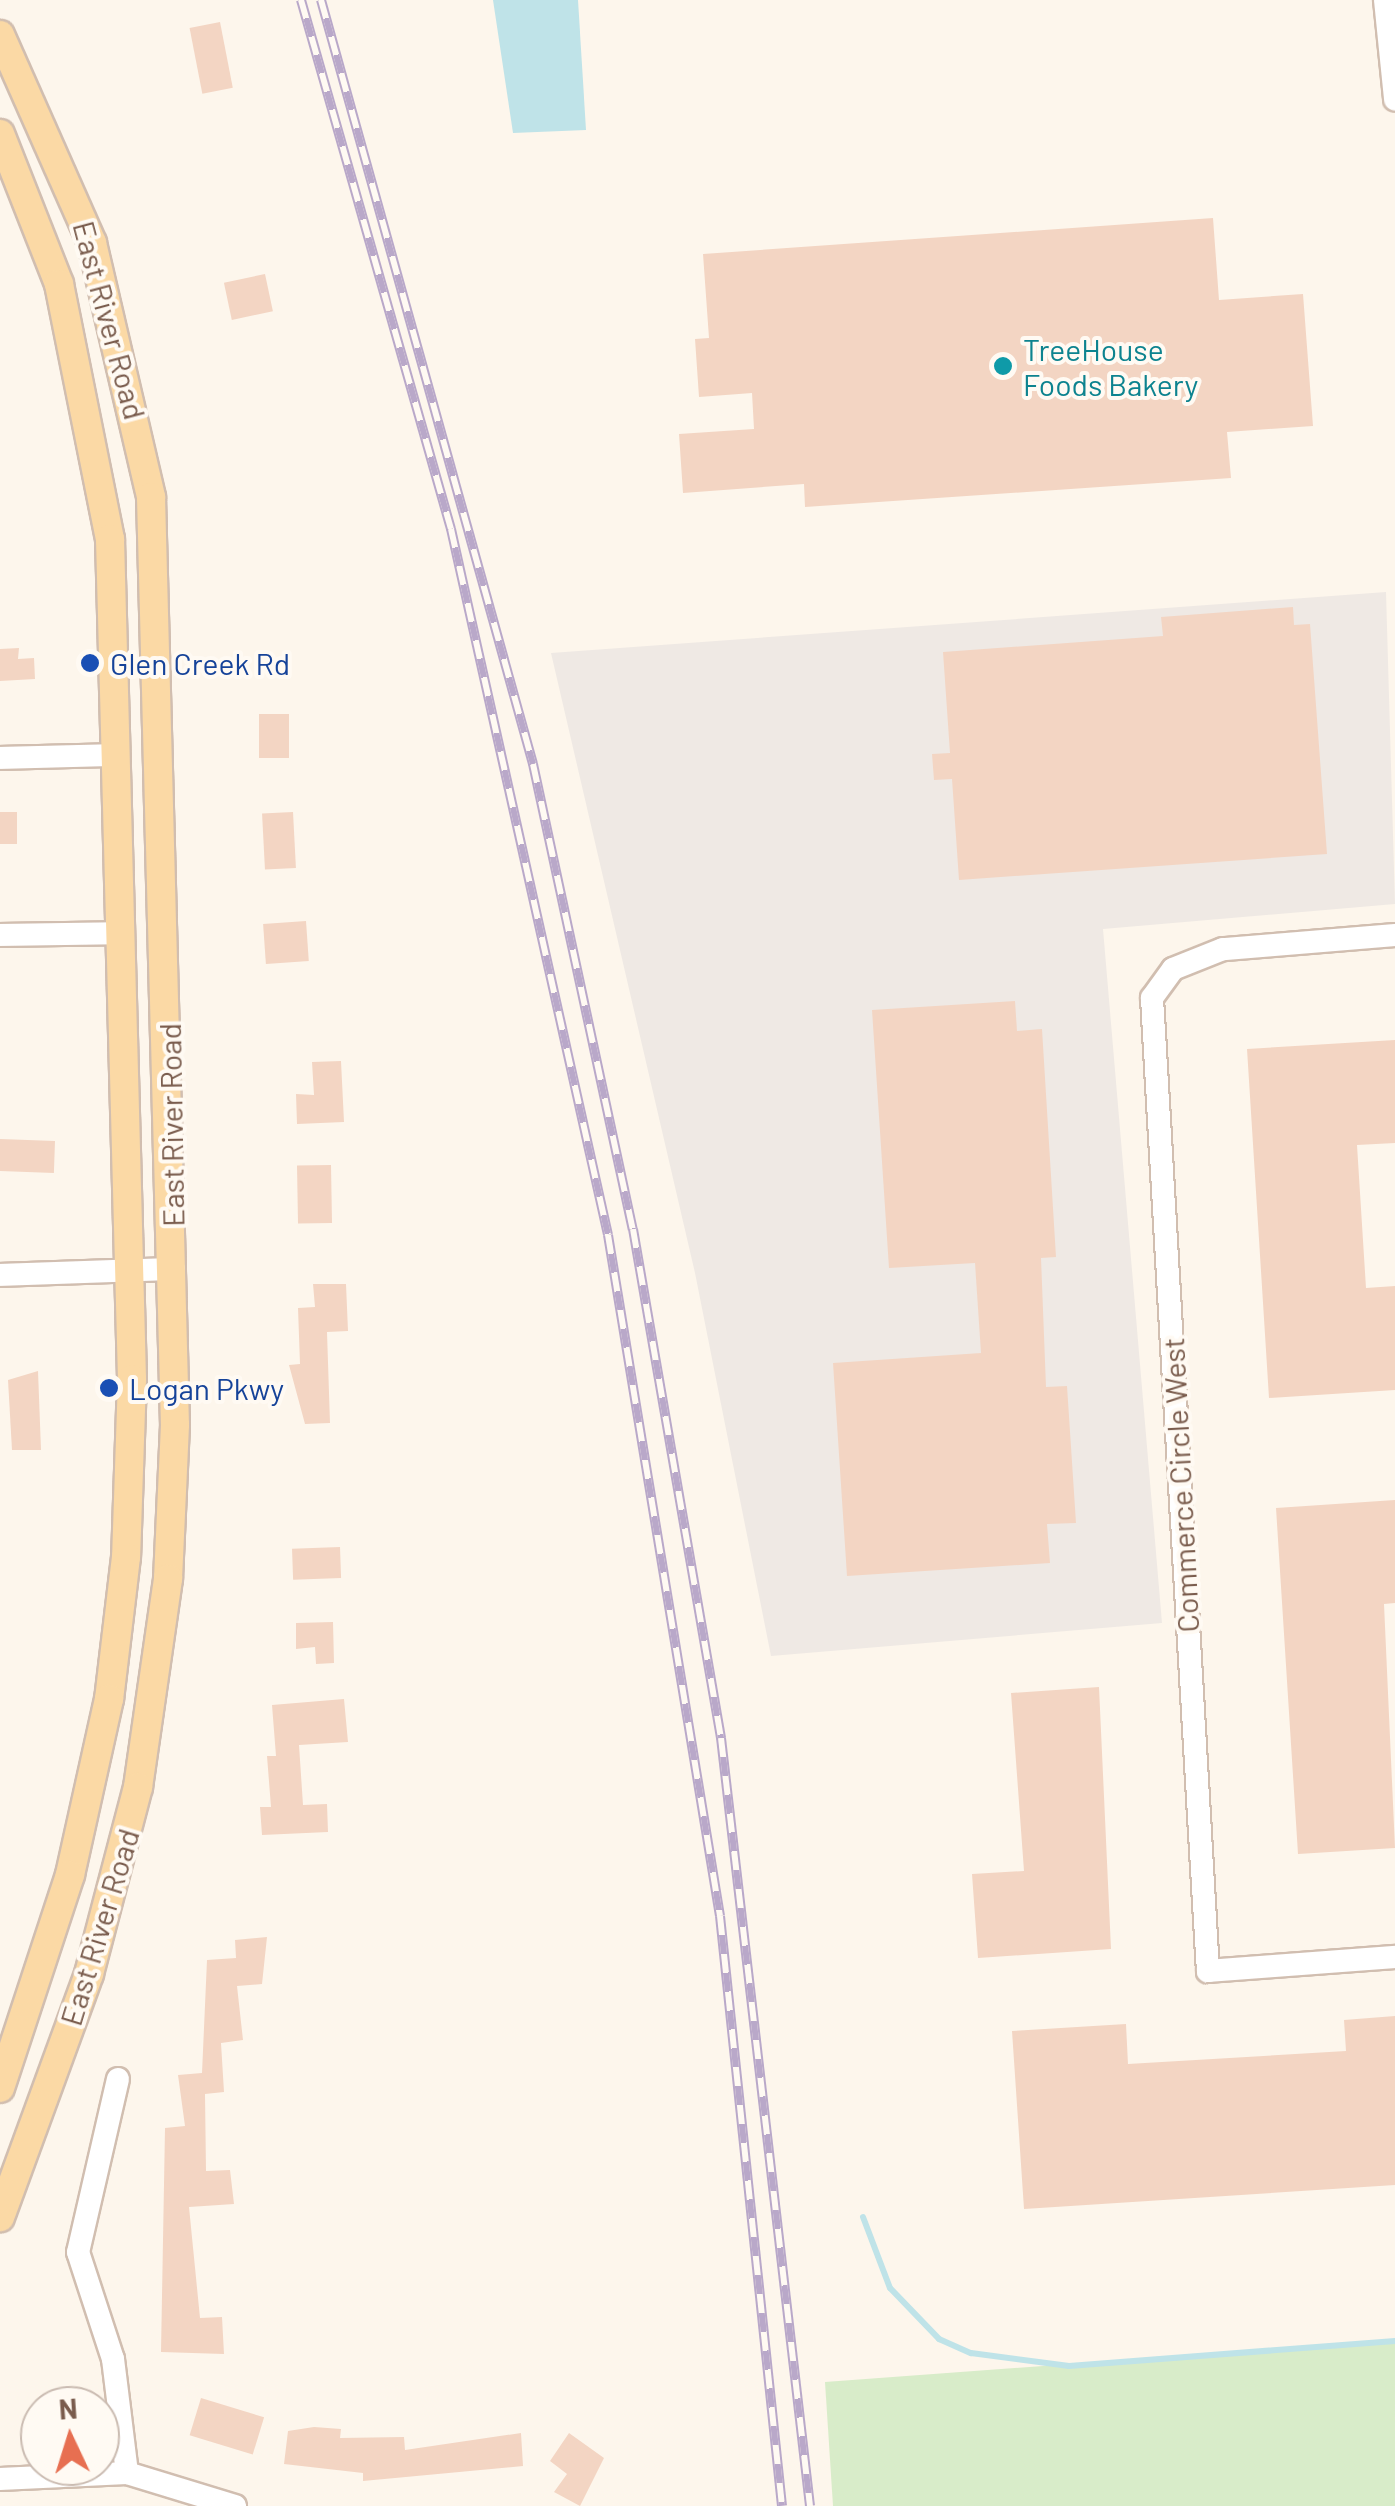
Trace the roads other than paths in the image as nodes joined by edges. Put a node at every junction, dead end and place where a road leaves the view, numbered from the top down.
1 (1385, 0) edge
2 (0, 35) edge
3 (1395, 99) edge
4 (0, 134) edge
5 (118, 755) junction
6 (0, 758) edge
7 (122, 934) junction
8 (0, 935) edge
9 (1395, 935) edge
10 (174, 1269) junction
11 (128, 1270) junction
12 (0, 1275) edge
13 (1395, 1958) edge
14 (118, 2079) dead end
15 (0, 2088) edge
16 (0, 2217) edge
17 (127, 2473) junction
18 (0, 2480) edge
19 (235, 2506) edge

1 - 3 street
2 - 10 main road, East River Road
4 - 5 main road, East River Road
5 - 6 street
5 - 7 main road, East River Road
7 - 8 street
7 - 11 main road, East River Road
9 - 13 street, Commerce Circle West
10 - 11 street
10 - 16 main road, East River Road
11 - 12 street
11 - 15 main road, East River Road
14 - 17 street
17 - 18 street
17 - 19 street

